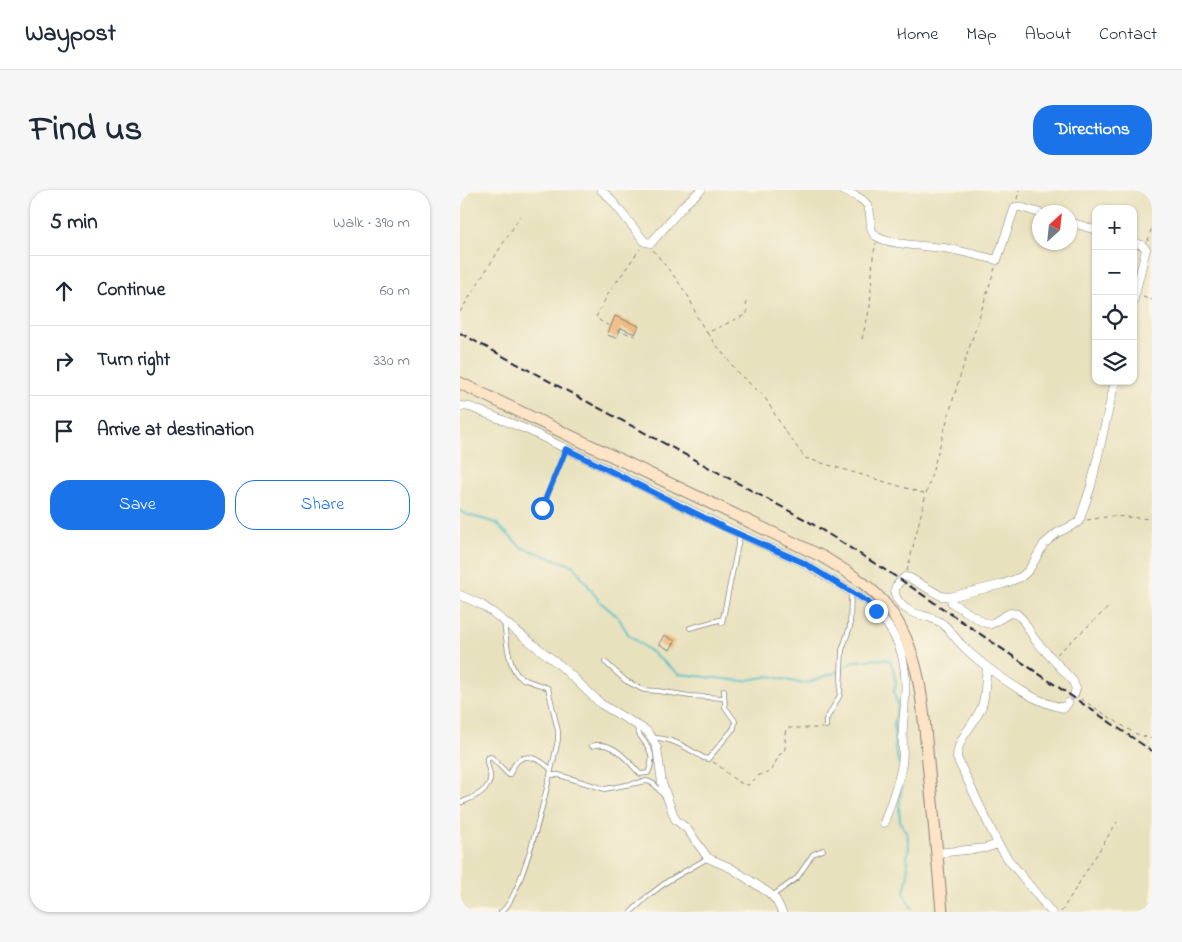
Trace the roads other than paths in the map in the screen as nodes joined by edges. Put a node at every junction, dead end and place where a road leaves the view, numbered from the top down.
1 (601, 190) edge
2 (701, 190) edge
3 (842, 190) edge
4 (1032, 210) edge
5 (1077, 224) edge
6 (1092, 229) edge
7 (1137, 243) edge
8 (1135, 295) edge
9 (460, 383) edge
10 (1113, 385) edge
11 (460, 406) edge
12 (740, 534) junction
13 (851, 592) junction
14 (460, 596) edge
15 (950, 597) junction
16 (504, 621) junction
17 (690, 628) dead end
18 (605, 662) dead end
19 (987, 667) junction
20 (724, 690) dead end
21 (1074, 695) road end
22 (724, 698) junction
23 (1068, 703) dead end
24 (638, 724) junction
25 (826, 726) road end
26 (652, 738) junction
27 (592, 746) dead end
28 (550, 772) junction
29 (668, 799) junction
30 (460, 803) edge
31 (884, 822) dead end
32 (998, 844) junction
33 (823, 850) dead end
34 (937, 853) junction
35 (708, 858) junction
36 (772, 896) junction
37 (501, 912) edge
38 (631, 912) edge
39 (782, 912) edge
40 (942, 912) edge
41 (946, 912) edge
42 (1051, 912) edge

1 - 2 street
3 - 4 street
5 - 6 street
7 - 8 street
9 - 34 main road
10 - 15 street
11 - 12 street
12 - 13 street
12 - 17 lane
13 - 25 lane
13 - 31 street
14 - 16 street
15 - 19 street
15 - 21 street
16 - 24 street
16 - 28 lane
18 - 22 lane
19 - 23 street
19 - 32 street
20 - 22 lane
22 - 26 lane
24 - 26 street
24 - 27 lane
26 - 29 street
28 - 29 lane
28 - 30 lane
28 - 37 lane
29 - 35 street
32 - 34 street
32 - 42 street
33 - 36 lane
34 - 40 main road
34 - 41 main road
35 - 36 street
35 - 38 lane
36 - 39 street

